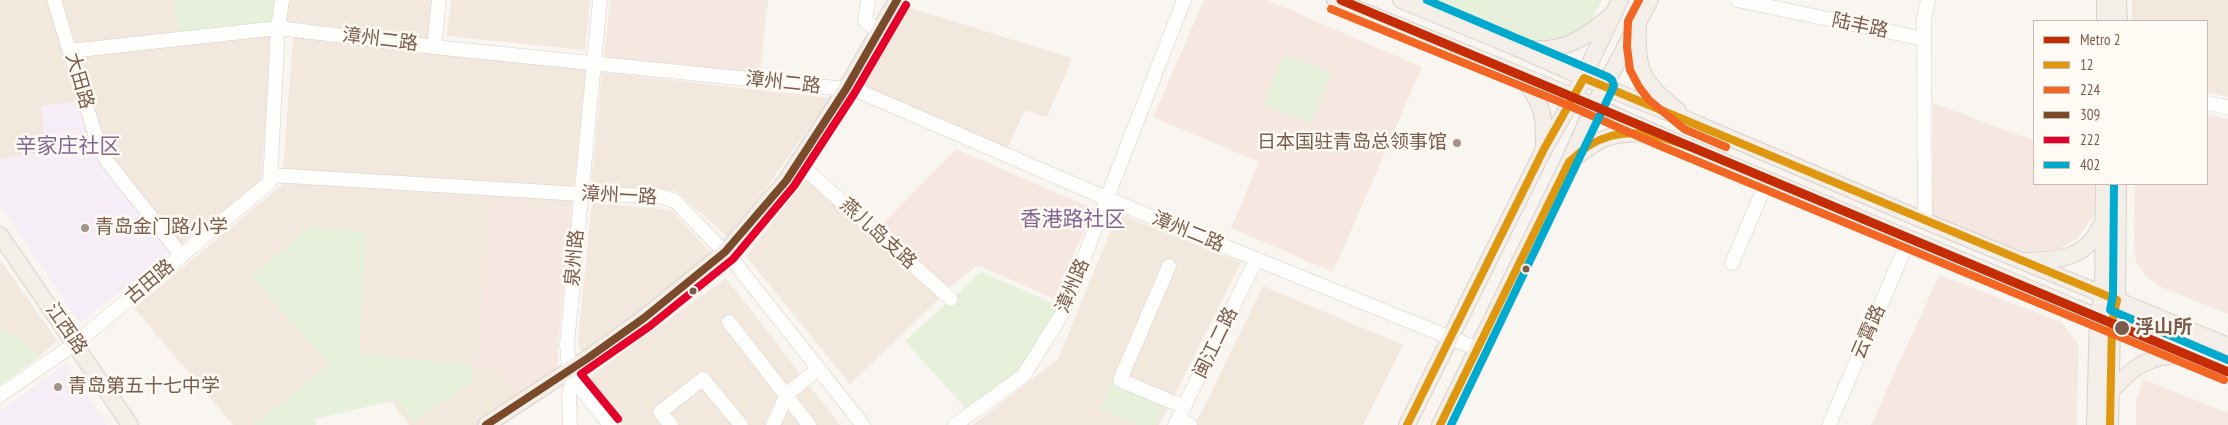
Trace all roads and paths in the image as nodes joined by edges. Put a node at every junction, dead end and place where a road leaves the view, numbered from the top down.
1 (54, 0) edge
2 (282, 0) edge
3 (439, 0) edge
4 (600, 0) edge
5 (868, 0) edge
6 (897, 0) edge
7 (909, 0) edge
8 (1184, 0) edge
9 (1335, 0) edge
10 (1401, 0) edge
11 (1650, 0) edge
12 (1737, 0) edge
13 (1928, 0) edge
14 (2101, 0) edge
15 (2105, 0) edge
16 (2118, 0) edge
17 (2124, 0) edge
18 (1617, 6) edge
19 (2112, 20) edge
20 (1638, 24) junction
21 (278, 28) junction
22 (879, 31) junction
23 (1924, 39) junction
24 (1510, 45) junction
25 (434, 47) junction
26 (70, 51) junction
27 (593, 63) junction
28 (1521, 76) junction
29 (1584, 78) junction
30 (1604, 86) junction
31 (851, 90) junction
32 (1574, 97) junction
33 (2208, 103) edge
34 (1594, 106) junction
35 (2228, 107) edge
36 (1690, 121) junction
37 (1662, 136) junction
38 (1544, 149) junction
39 (1569, 162) junction
40 (805, 169) junction
41 (270, 178) junction
42 (1768, 179) junction
43 (2104, 185) edge
44 (2118, 185) edge
45 (581, 194) junction
46 (1108, 199) junction
47 (2105, 217) junction
48 (1925, 221) junction
49 (0, 235) edge
50 (1909, 239) junction
51 (728, 255) junction
52 (182, 256) junction
53 (1256, 260) junction
54 (2023, 261) junction
55 (1732, 263) dead end
56 (1168, 266) dead end
57 (2110, 298) junction
58 (951, 299) dead end
59 (2105, 319) junction
60 (730, 322) dead end
61 (1451, 338) junction
62 (76, 343) junction
63 (2228, 346) edge
64 (1478, 348) junction
65 (2191, 355) junction
66 (818, 369) junction
67 (2228, 371) edge
68 (571, 375) junction
69 (2111, 391) junction
70 (786, 394) junction
71 (0, 395) edge
72 (1182, 419) edge
73 (130, 425) edge
74 (486, 425) edge
75 (503, 425) edge
76 (570, 425) edge
77 (610, 425) edge
78 (671, 425) edge
79 (741, 425) edge
80 (773, 425) edge
81 (809, 425) edge
82 (863, 425) edge
83 (955, 425) edge
84 (1407, 425) edge
85 (1440, 425) edge
86 (1829, 425) edge
87 (2094, 425) edge
88 (2110, 425) edge

1 - 26 street, 大田路
2 - 21 street
3 - 25 street
4 - 27 street, 泉州路
5 - 22 street
6 - 22 main road
7 - 31 main road
8 - 46 street, 漳州路
9 - 28 main road
10 - 24 main road
11 - 20 main road
12 - 23 street, 陆丰路
13 - 23 street
14 - 19 main road
15 - 19 main road
16 - 19 main road
17 - 19 main road
18 - 24 main road
18 - 29 main road
20 - 30 main road
20 - 36 main road
21 - 25 street, 漳州二路
21 - 26 street, 漳州二路
21 - 41 street
22 - 31 main road
23 - 48 street
24 - 29 main road
25 - 27 street, 漳州二路
26 - 52 street, 大田路
27 - 31 street, 漳州二路
27 - 45 street, 泉州路
28 - 32 main road
28 - 38 main road
29 - 30 main road
29 - 32 main road
30 - 34 main road
30 - 36 main road
31 - 40 main road
31 - 46 street, 漳州二路
31 - 51 main road
32 - 34 main road
32 - 38 main road
33 - 35 street
34 - 37 main road
34 - 39 main road
36 - 48 main road
37 - 39 main road
37 - 42 main road
38 - 61 main road
39 - 64 main road
40 - 51 main road
40 - 58 street, 燕儿岛支路
41 - 45 street, 漳州一路
41 - 52 street, 古田路
42 - 50 main road
42 - 55 street
43 - 47 main road
44 - 57 main road
45 - 51 street, 漳州一路
45 - 68 street, 泉州路
46 - 53 street, 漳州二路
46 - 83 street, 漳州路
47 - 54 main road
47 - 57 main road
48 - 54 main road
49 - 62 main road, 江西路
50 - 59 main road
50 - 86 street, 云霄路
51 - 66 street, 漳州一路
51 - 68 main road
52 - 62 street, 古田路
53 - 61 street, 漳州二路
53 - 72 street, 闽江二路
54 - 57 main road
56 - 72 street
57 - 59 main road
57 - 63 main road
59 - 65 main road
59 - 69 main road
59 - 87 main road
60 - 70 street
61 - 64 street, 漳州二路
61 - 84 main road
62 - 71 street, 古田路
62 - 73 main road, 江西路
64 - 85 main road
65 - 67 main road
65 - 69 main road
66 - 70 street
66 - 82 street, 漳州一路
68 - 74 main road
68 - 75 main road
68 - 76 street, 泉州路
68 - 77 street
69 - 88 main road
70 - 80 street
70 - 81 street
78 - 79 street

